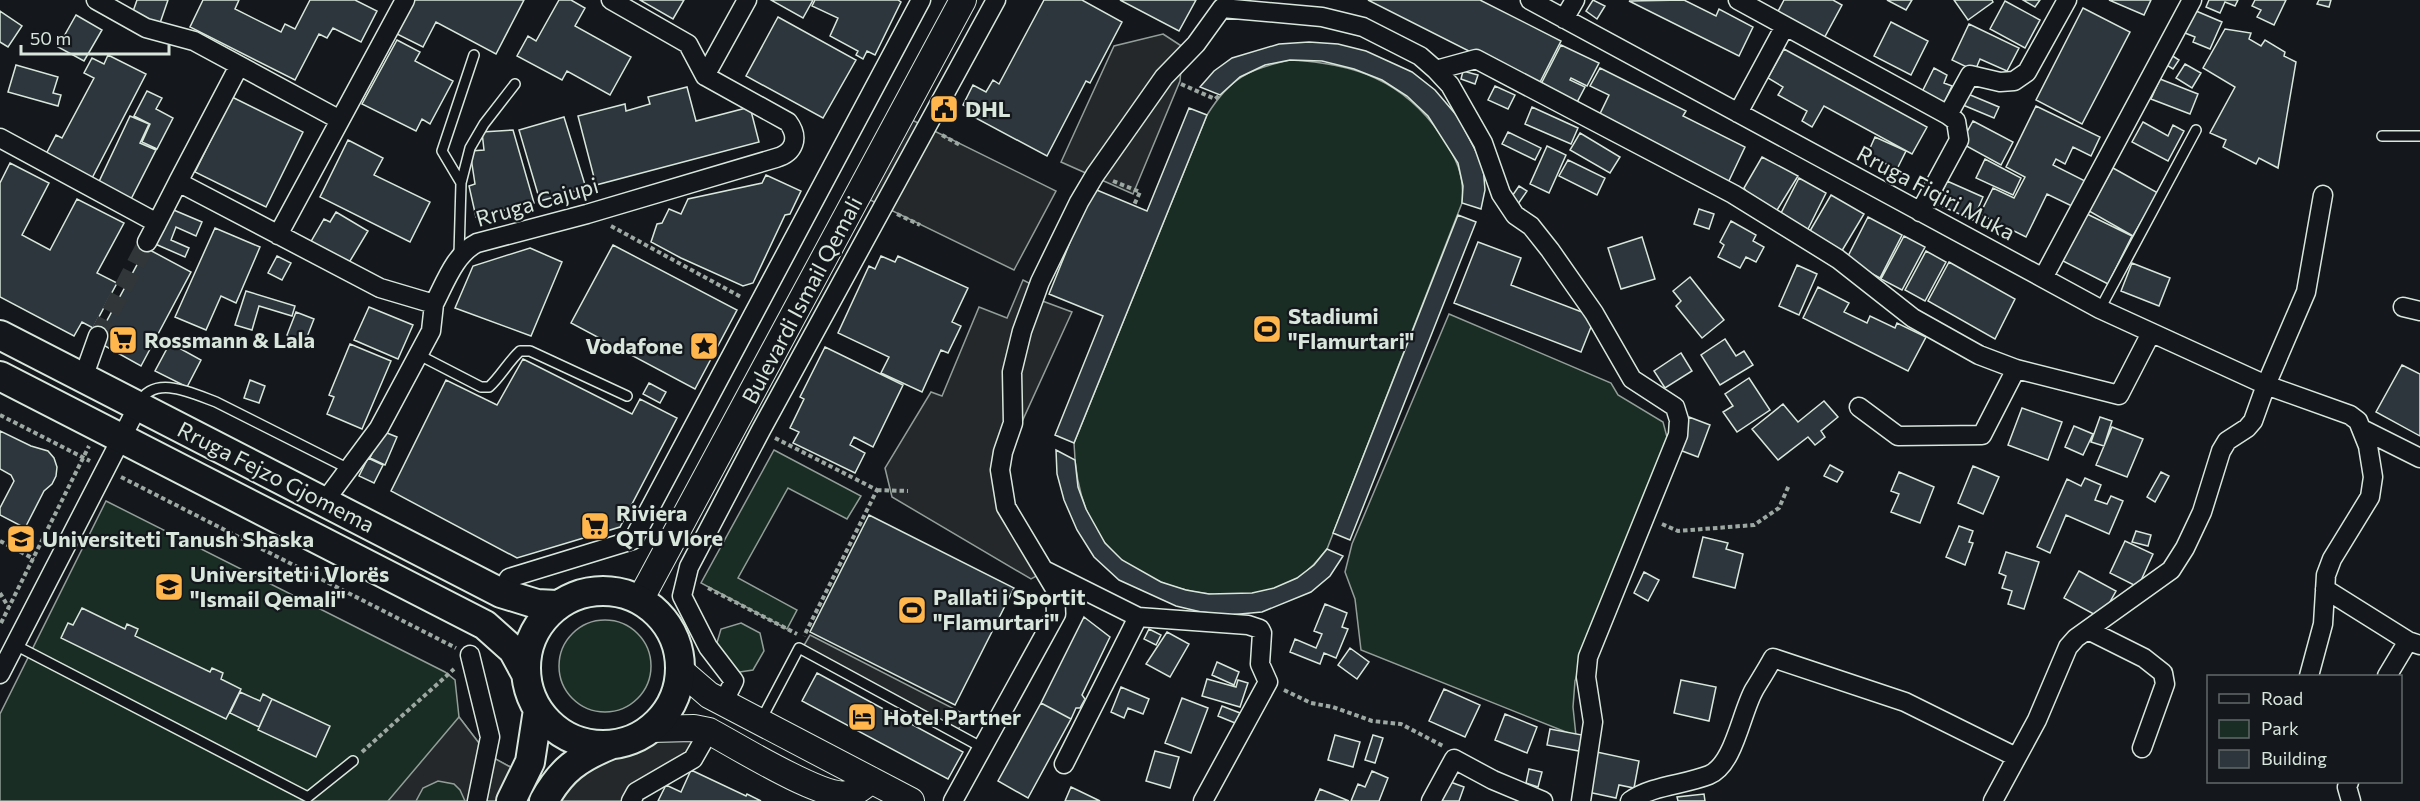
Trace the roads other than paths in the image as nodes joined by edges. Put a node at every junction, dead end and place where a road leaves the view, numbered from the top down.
1 (96, 0) edge
2 (611, 0) edge
3 (747, 0) edge
4 (921, 0) edge
5 (963, 0) edge
6 (996, 0) edge
7 (1530, 0) edge
8 (1575, 0) edge
9 (1738, 0) edge
10 (2067, 0) edge
11 (2192, 0) edge
12 (401, 1) edge
13 (1224, 4) edge
14 (1564, 19) junction
15 (1785, 26) junction
16 (688, 44) junction
17 (474, 55) dead end
18 (714, 58) junction
19 (239, 66) junction
20 (1436, 70) junction
21 (705, 76) junction
22 (515, 84) dead end
23 (1738, 113) junction
24 (1948, 115) junction
25 (340, 120) junction
26 (2196, 130) dead end
27 (2382, 136) dead end
28 (2420, 136) edge
29 (0, 138) edge
30 (178, 182) junction
31 (460, 183) junction
32 (2324, 195) dead end
33 (1920, 212) junction
34 (157, 223) junction
35 (278, 235) junction
36 (147, 242) tunnel mouth
37 (459, 258) junction
38 (2043, 278) junction
39 (434, 304) junction
40 (2100, 309) junction
41 (2151, 333) junction
42 (0, 335) edge
43 (98, 336) tunnel mouth
44 (419, 355) junction
45 (2016, 369) junction
46 (0, 376) edge
47 (83, 378) junction
48 (2266, 385) junction
49 (627, 396) dead end
50 (138, 406) junction
51 (1859, 407) dead end
52 (2364, 430) junction
53 (110, 433) junction
54 (2420, 458) edge
55 (349, 469) junction
56 (324, 502) junction
57 (1046, 571) junction
58 (2325, 589) junction
59 (501, 593) junction
60 (640, 600) junction
61 (557, 605) junction
62 (1138, 617) junction
63 (2088, 630) junction
64 (8, 641) edge
65 (2414, 643) edge
66 (470, 655) road end
67 (681, 670) junction
68 (0, 674) edge
69 (526, 674) junction
70 (2309, 675) edge
71 (2388, 675) edge
72 (723, 703) junction
73 (538, 710) junction
74 (759, 722) junction
75 (650, 729) junction
76 (709, 731) junction
77 (610, 745) junction
78 (983, 748) junction
79 (2142, 748) dead end
80 (2016, 757) junction
81 (353, 761) road end
82 (1064, 764) dead end
83 (2349, 783) edge
84 (858, 794) edge
85 (477, 801) edge
86 (511, 801) edge
87 (544, 801) edge
88 (631, 801) edge
89 (911, 801) edge
90 (953, 801) edge
91 (1203, 801) edge
92 (1431, 801) edge
93 (1543, 801) edge
94 (1581, 801) edge
95 (1630, 801) edge
96 (1993, 801) edge
97 (2351, 801) edge

1 - 19 street
2 - 16 street
3 - 18 street
4 - 59 street
5 - 60 main road, Bulevardi Ismail Qemali
6 - 72 street, Bulevardi Ismail Qemali
7 - 14 street, Rruga Fiqiri Muka
8 - 14 street
9 - 15 street
10 - 24 street
11 - 38 street
12 - 25 street
13 - 20 street
13 - 57 street
14 - 23 street, Rruga Fiqiri Muka
15 - 23 street
15 - 24 street
16 - 18 street
16 - 21 street
17 - 31 lane
18 - 21 street
19 - 25 street
19 - 30 street
20 - 45 street
20 - 94 street
21 - 37 street, Rruga Cajupi
22 - 31 lane
23 - 33 street, Rruga Fiqiri Muka
24 - 33 street
25 - 35 street
26 - 40 lane
27 - 28 lane
29 - 34 street
30 - 34 street
30 - 35 street
31 - 37 lane
32 - 48 street
33 - 38 street, Rruga Fiqiri Muka
34 - 36 street
35 - 39 street
37 - 39 street, Rruga Cajupi
38 - 40 street, Rruga Fiqiri Muka
39 - 44 street
40 - 41 street, Rruga Fiqiri Muka
41 - 45 street
41 - 48 street, Rruga Fiqiri Muka
42 - 47 main road, Rruga Fejzo Gjomema
43 - 47 street
44 - 49 lane
44 - 55 street
45 - 51 street
46 - 53 main road, Rruga Fejzo Gjomema
47 - 50 main road, Rruga Fejzo Gjomema
48 - 52 street, Rruga Fiqiri Muka
48 - 63 street
50 - 53 street
50 - 55 lane
50 - 56 main road, Rruga Fejzo Gjomema
52 - 54 street, Rruga Fiqiri Muka
52 - 58 street
53 - 64 street
53 - 69 main road, Rruga Fejzo Gjomema
55 - 56 street
56 - 59 main road, Rruga Fejzo Gjomema
57 - 62 street
57 - 78 street
58 - 65 street
58 - 70 street
59 - 61 main road, Rruga Fejzo Gjomema
60 - 61 main road
60 - 67 main road
61 - 69 main road
62 - 82 street
62 - 91 street
63 - 79 street
63 - 80 street
64 - 68 street
64 - 81 lane
65 - 71 street
66 - 85 street
67 - 72 main road
67 - 75 main road
69 - 73 main road
72 - 74 main road
73 - 77 main road
73 - 86 main road
74 - 78 lane
74 - 84 main road
75 - 76 main road
75 - 77 main road
76 - 84 main road
76 - 88 street
77 - 87 main road
78 - 90 street
80 - 95 street
80 - 96 street
83 - 97 street
84 - 89 main road
92 - 93 street

